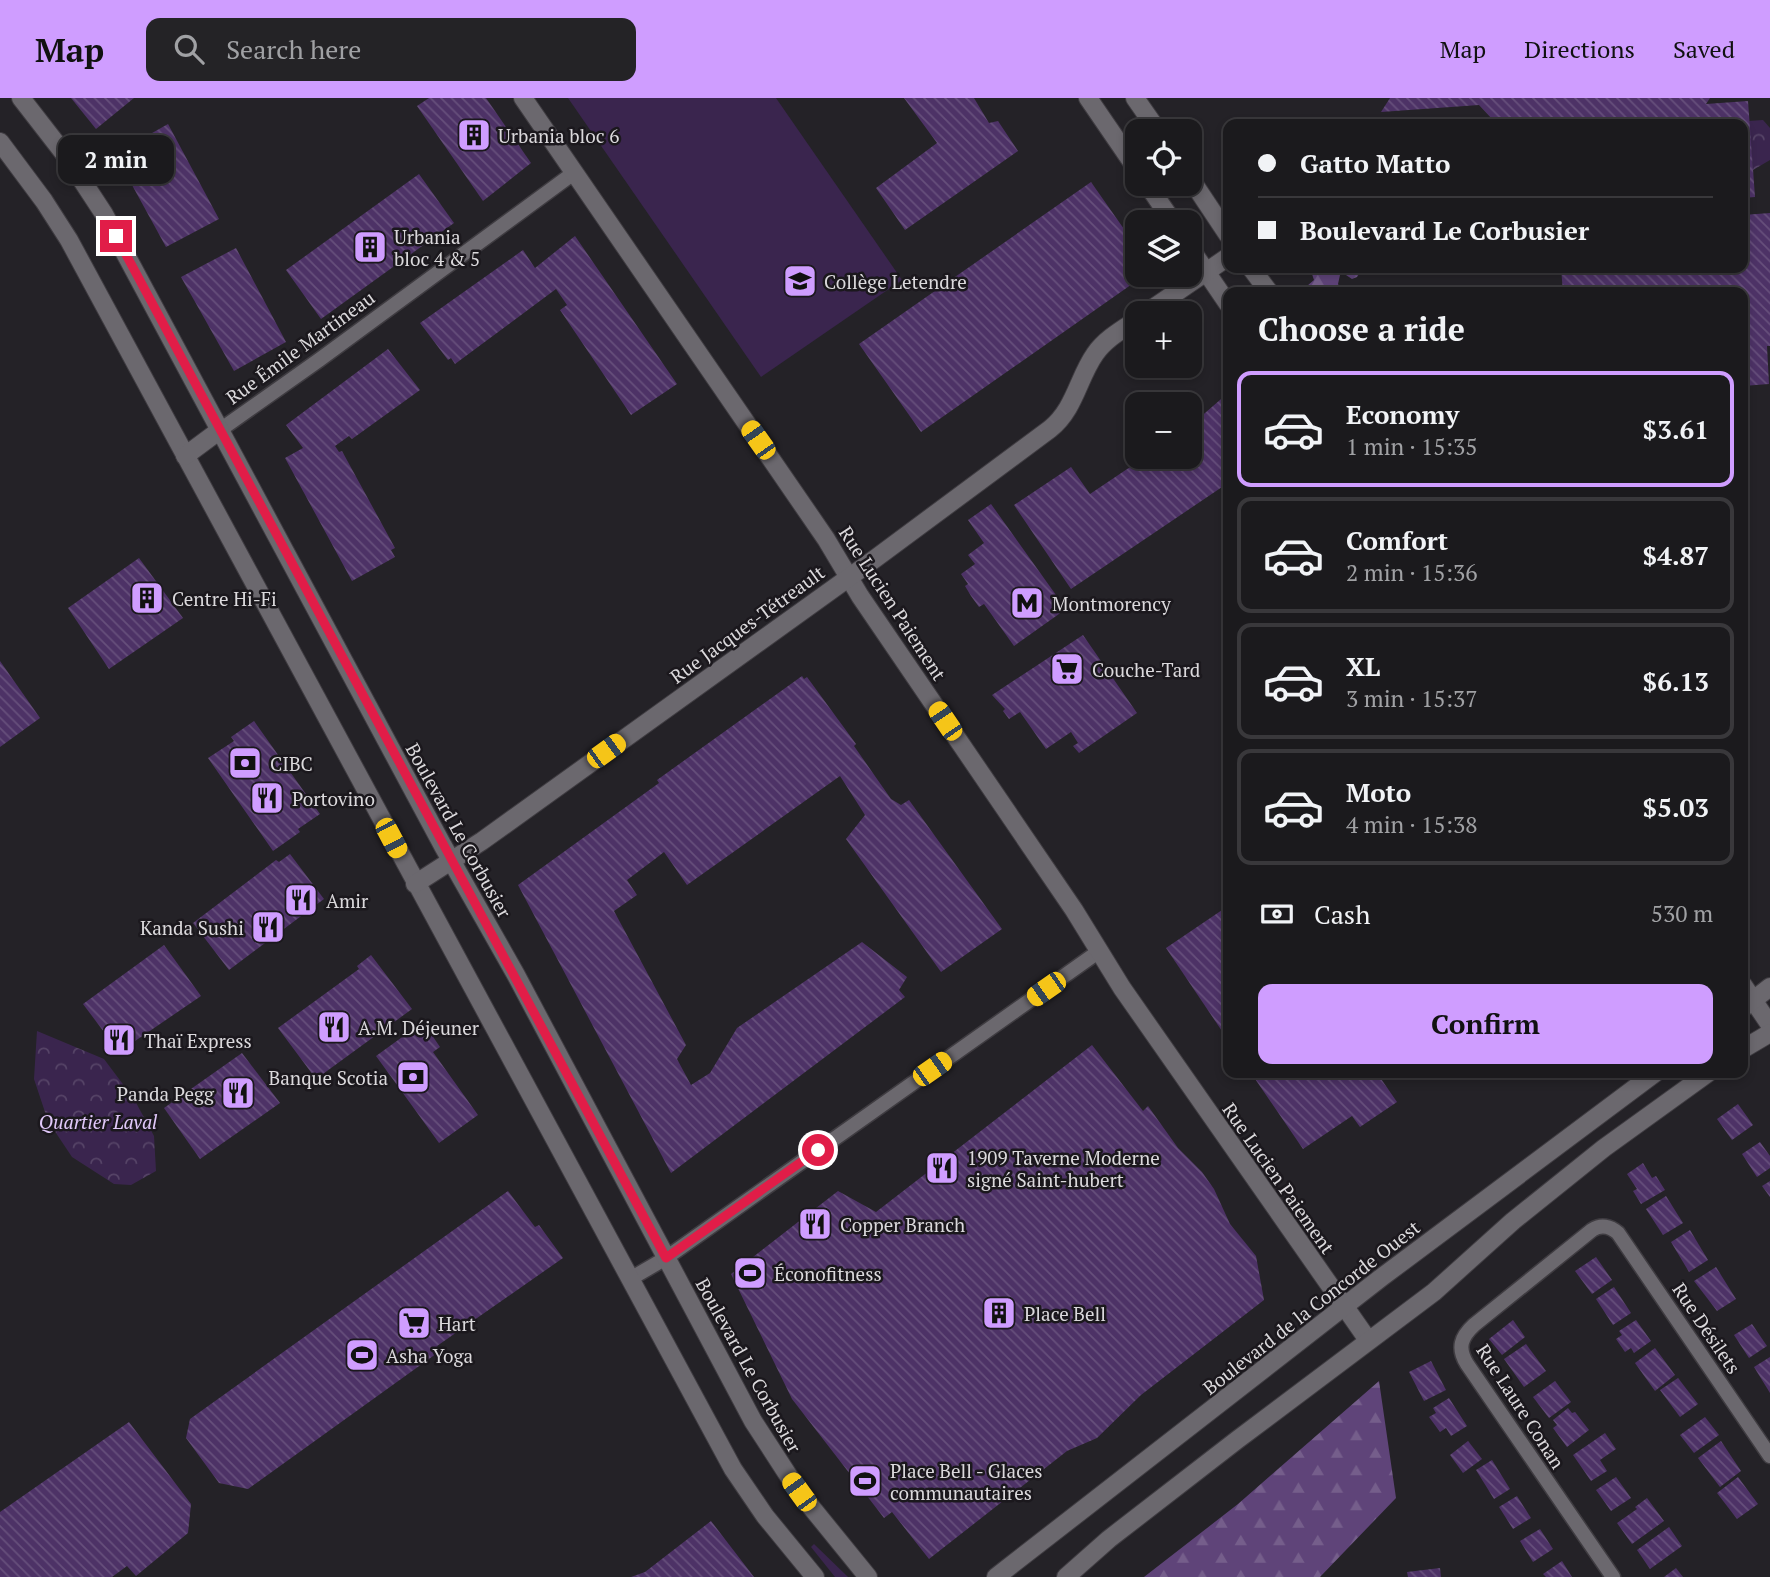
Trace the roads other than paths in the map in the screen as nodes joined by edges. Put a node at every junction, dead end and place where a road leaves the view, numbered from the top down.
1 (21, 98) edge
2 (523, 98) edge
3 (1088, 98) edge
4 (1135, 98) edge
5 (1150, 119) edge
6 (0, 142) edge
7 (1125, 152) edge
8 (575, 172) junction
9 (1202, 196) edge
10 (1223, 228) edge
11 (1223, 261) edge
12 (1202, 265) edge
13 (1207, 272) junction
14 (1223, 296) edge
15 (1164, 301) edge
16 (1125, 328) edge
17 (220, 430) junction
18 (185, 456) junction
19 (848, 577) junction
20 (452, 861) junction
21 (415, 884) junction
22 (1098, 952) junction
23 (1770, 987) edge
24 (1748, 997) edge
25 (1748, 1000) edge
26 (1770, 1025) edge
27 (1770, 1033) edge
28 (1748, 1046) edge
29 (1648, 1078) edge
30 (1701, 1078) edge
31 (1608, 1227) joint
32 (666, 1258) junction
33 (630, 1279) junction
34 (1344, 1308) junction
35 (1368, 1340) junction
36 (1770, 1455) edge
37 (815, 1577) edge
38 (868, 1577) edge
39 (996, 1577) edge
40 (1066, 1577) edge
41 (1613, 1577) edge

1 - 17 street, Boulevard Le Corbusier
2 - 8 street, Rue Lucien Paiement
3 - 7 street
4 - 5 street
6 - 18 street
8 - 17 street, Rue Émile Martineau
8 - 19 street, Rue Lucien Paiement
9 - 10 street
11 - 13 street
12 - 13 street
13 - 14 street
13 - 15 street
16 - 19 street, Rue Jacques-Tétreault
17 - 18 street, Rue Émile Martineau
17 - 20 street, Boulevard Le Corbusier
18 - 21 street
19 - 20 street, Rue Jacques-Tétreault
19 - 22 street, Rue Lucien Paiement
20 - 21 street, Rue Jacques-Tétreault
20 - 32 street, Boulevard Le Corbusier
21 - 33 street
22 - 32 street
22 - 34 street, Rue Lucien Paiement
23 - 24 street
25 - 26 street
27 - 28 street
29 - 34 street, Boulevard de la Concorde Ouest
30 - 35 street
31 - 36 street, Rue Désilets
31 - 41 street, Rue Laure Conan
32 - 33 street
32 - 38 street, Boulevard Le Corbusier
33 - 37 street
34 - 35 street, Rue Lucien Paiement
34 - 39 street, Boulevard de la Concorde Ouest
35 - 40 street

